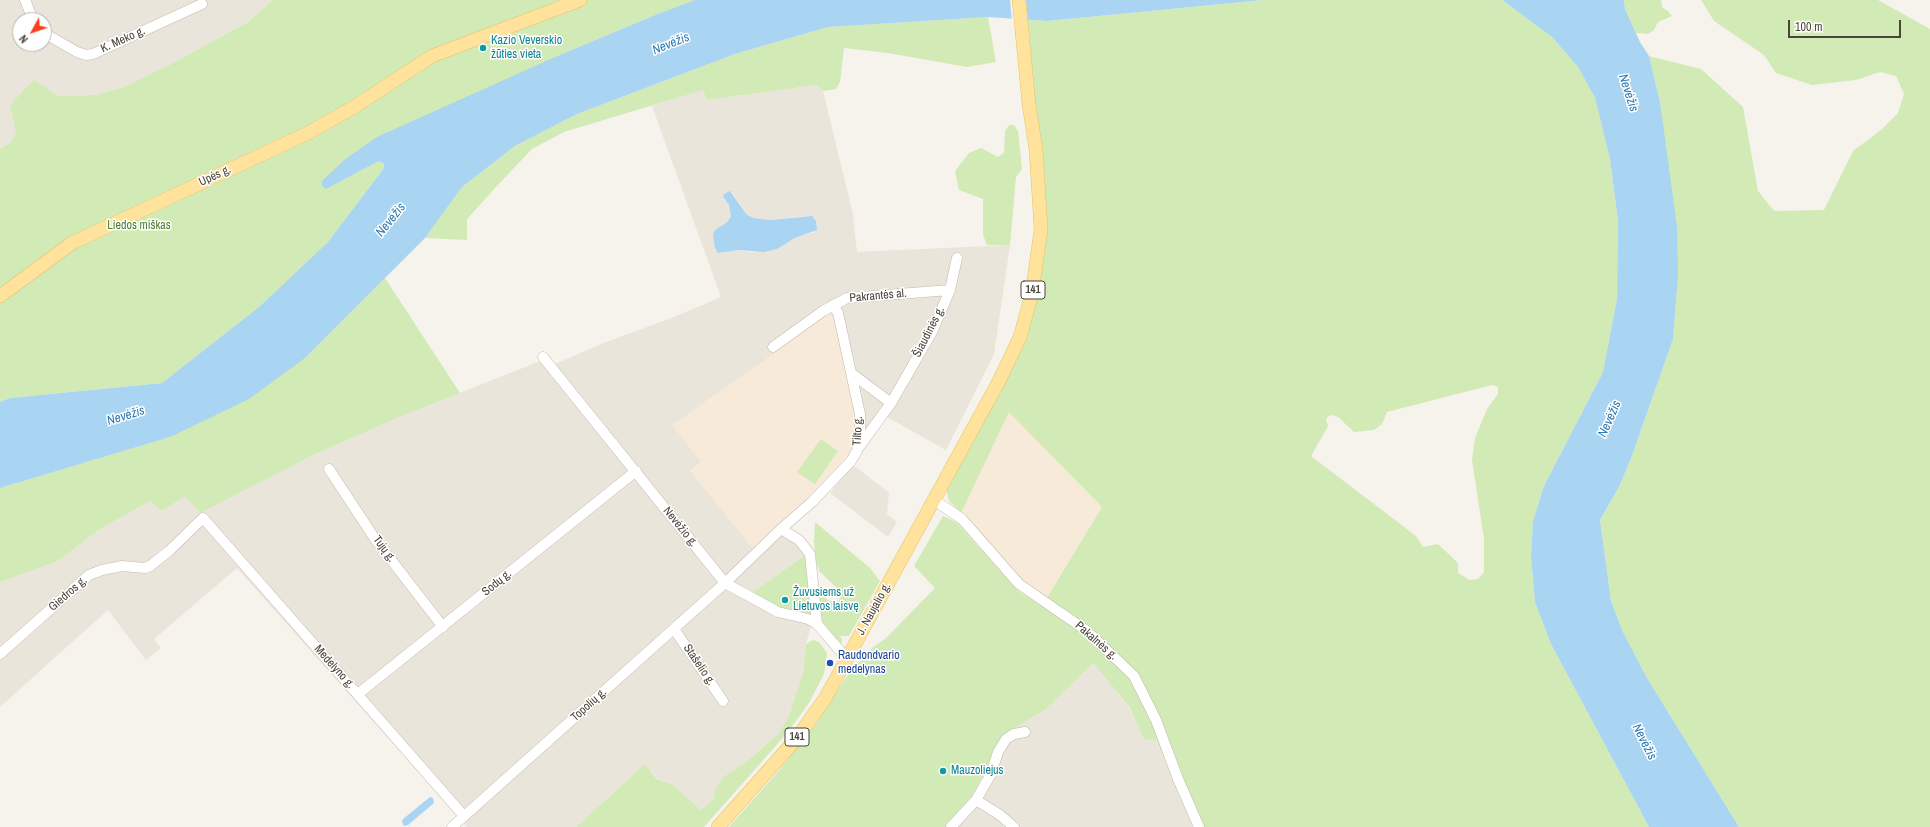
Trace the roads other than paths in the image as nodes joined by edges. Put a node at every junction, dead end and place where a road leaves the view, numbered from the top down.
1 (25, 0) edge
2 (580, 0) edge
3 (1019, 0) edge
4 (202, 4) dead end
5 (30, 12) edge
6 (52, 38) edge
7 (957, 258) dead end
8 (950, 290) junction
9 (0, 296) edge
10 (833, 305) junction
11 (773, 347) dead end
12 (543, 357) dead end
13 (850, 373) junction
14 (891, 403) junction
15 (857, 451) junction
16 (328, 469) dead end
17 (636, 471) junction
18 (934, 500) junction
19 (203, 518) joint
20 (781, 529) junction
21 (725, 583) junction
22 (818, 624) junction
23 (443, 627) junction
24 (674, 629) junction
25 (0, 654) edge
26 (847, 660) junction
27 (358, 694) junction
28 (724, 701) dead end
29 (1024, 732) dead end
30 (976, 800) junction
31 (464, 816) junction
32 (452, 827) edge
33 (718, 827) edge
34 (951, 827) edge
35 (1014, 827) edge
36 (1199, 827) edge

1 - 5 street
2 - 9 main road, Upės g.
3 - 18 main road, 141
4 - 6 street, K. Meko g.
7 - 8 street, Šiaudinės g.
8 - 10 street, Pakrantės al.
8 - 14 street, Šiaudinės g.
10 - 11 street, Pakrantės al.
10 - 13 street, Tilto g.
12 - 17 street, Nevėžio g.
13 - 14 street
13 - 15 street, Tilto g.
14 - 15 street, Šiaudinės g.
15 - 20 street, Tilto g.
16 - 23 street, Tujų g.
17 - 21 street, Nevėžio g.
17 - 23 street, Sodų g.
18 - 26 main road, J. Naujalio g. / 141
18 - 36 street, Pakalnės g.
19 - 25 street, Giedros g.
19 - 27 street, Medelyno g.
20 - 21 street, Tilto g.
20 - 22 street
21 - 22 street, Nevėžio g.
21 - 24 street, Topolių g.
22 - 26 street
23 - 27 street, Sodų g.
24 - 28 street, Stašelio g.
24 - 31 street, Topolių g.
26 - 33 main road, J. Naujalio g. / 141
27 - 31 street, Medelyno g.
29 - 30 street
30 - 34 street
30 - 35 street
31 - 32 street, Topolių g.

